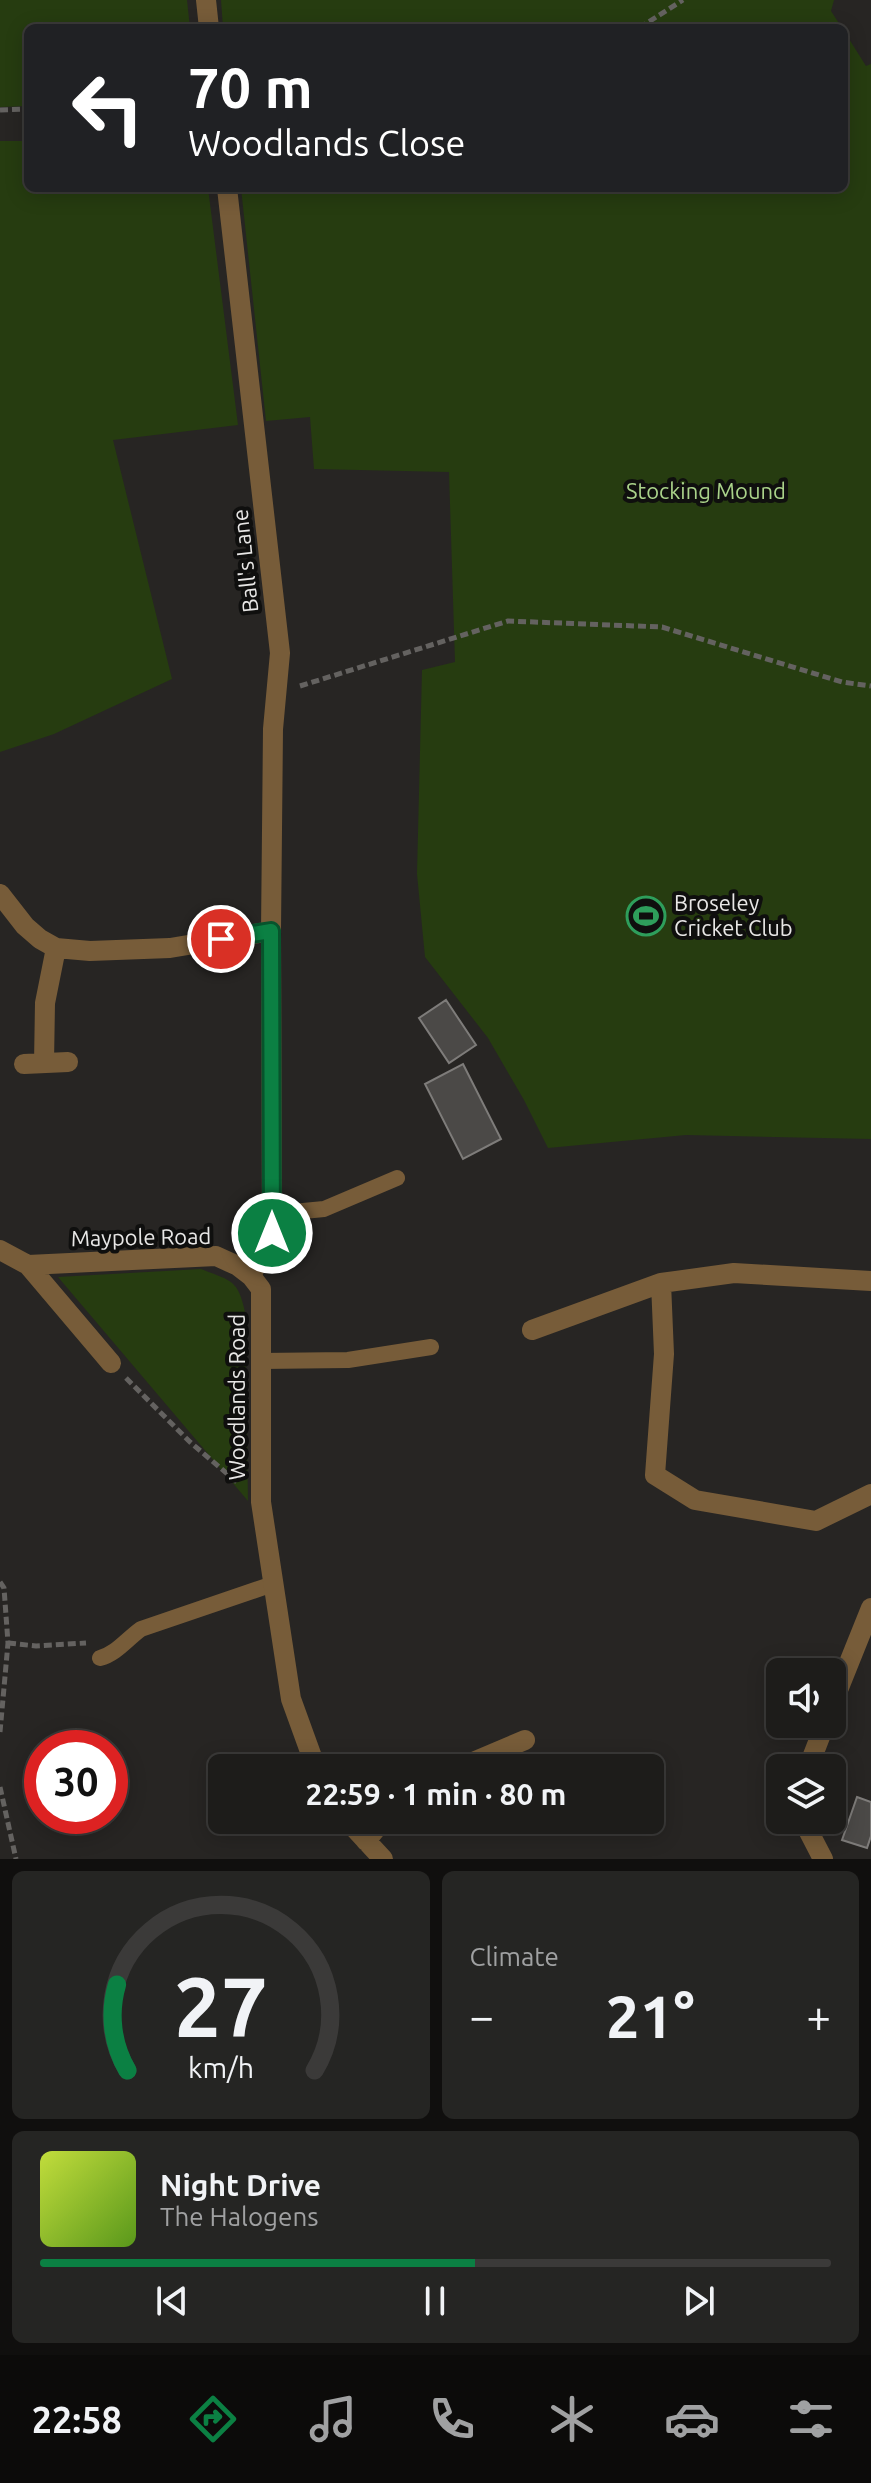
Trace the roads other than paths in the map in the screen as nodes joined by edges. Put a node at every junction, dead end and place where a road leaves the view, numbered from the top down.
1 (206, 0) edge
2 (209, 24) edge
3 (227, 192) edge
4 (0, 894) edge
5 (271, 931) junction
6 (56, 948) junction
7 (68, 1062) dead end
8 (397, 1178) dead end
9 (272, 1214) junction
10 (0, 1250) edge
11 (28, 1265) junction
12 (251, 1276) junction
13 (871, 1281) edge
14 (661, 1283) junction
15 (532, 1330) dead end
16 (431, 1347) dead end
17 (261, 1361) junction
18 (111, 1363) road end
19 (871, 1494) edge
20 (273, 1584) junction
21 (871, 1608) edge
22 (100, 1650) road end
23 (846, 1670) edge
24 (525, 1740) dead end
25 (311, 1754) edge
26 (492, 1754) edge
27 (360, 1834) edge
28 (372, 1834) edge
29 (810, 1834) edge
30 (366, 1841) junction
31 (383, 1859) edge
32 (823, 1859) edge

1 - 2 street
3 - 5 street, Ball's Lane
4 - 6 street
5 - 6 street
5 - 9 street
6 - 7 street
8 - 9 lane
9 - 12 street
10 - 11 street
11 - 12 street, Maypole Road
11 - 18 street
12 - 17 street, Woodlands Road
13 - 14 street
14 - 15 street
14 - 19 street
16 - 17 lane
17 - 20 street, Woodlands Road
20 - 22 lane
20 - 25 street, Woodlands Road
21 - 23 street
24 - 26 street
27 - 30 street
28 - 30 street
29 - 32 street
30 - 31 street

